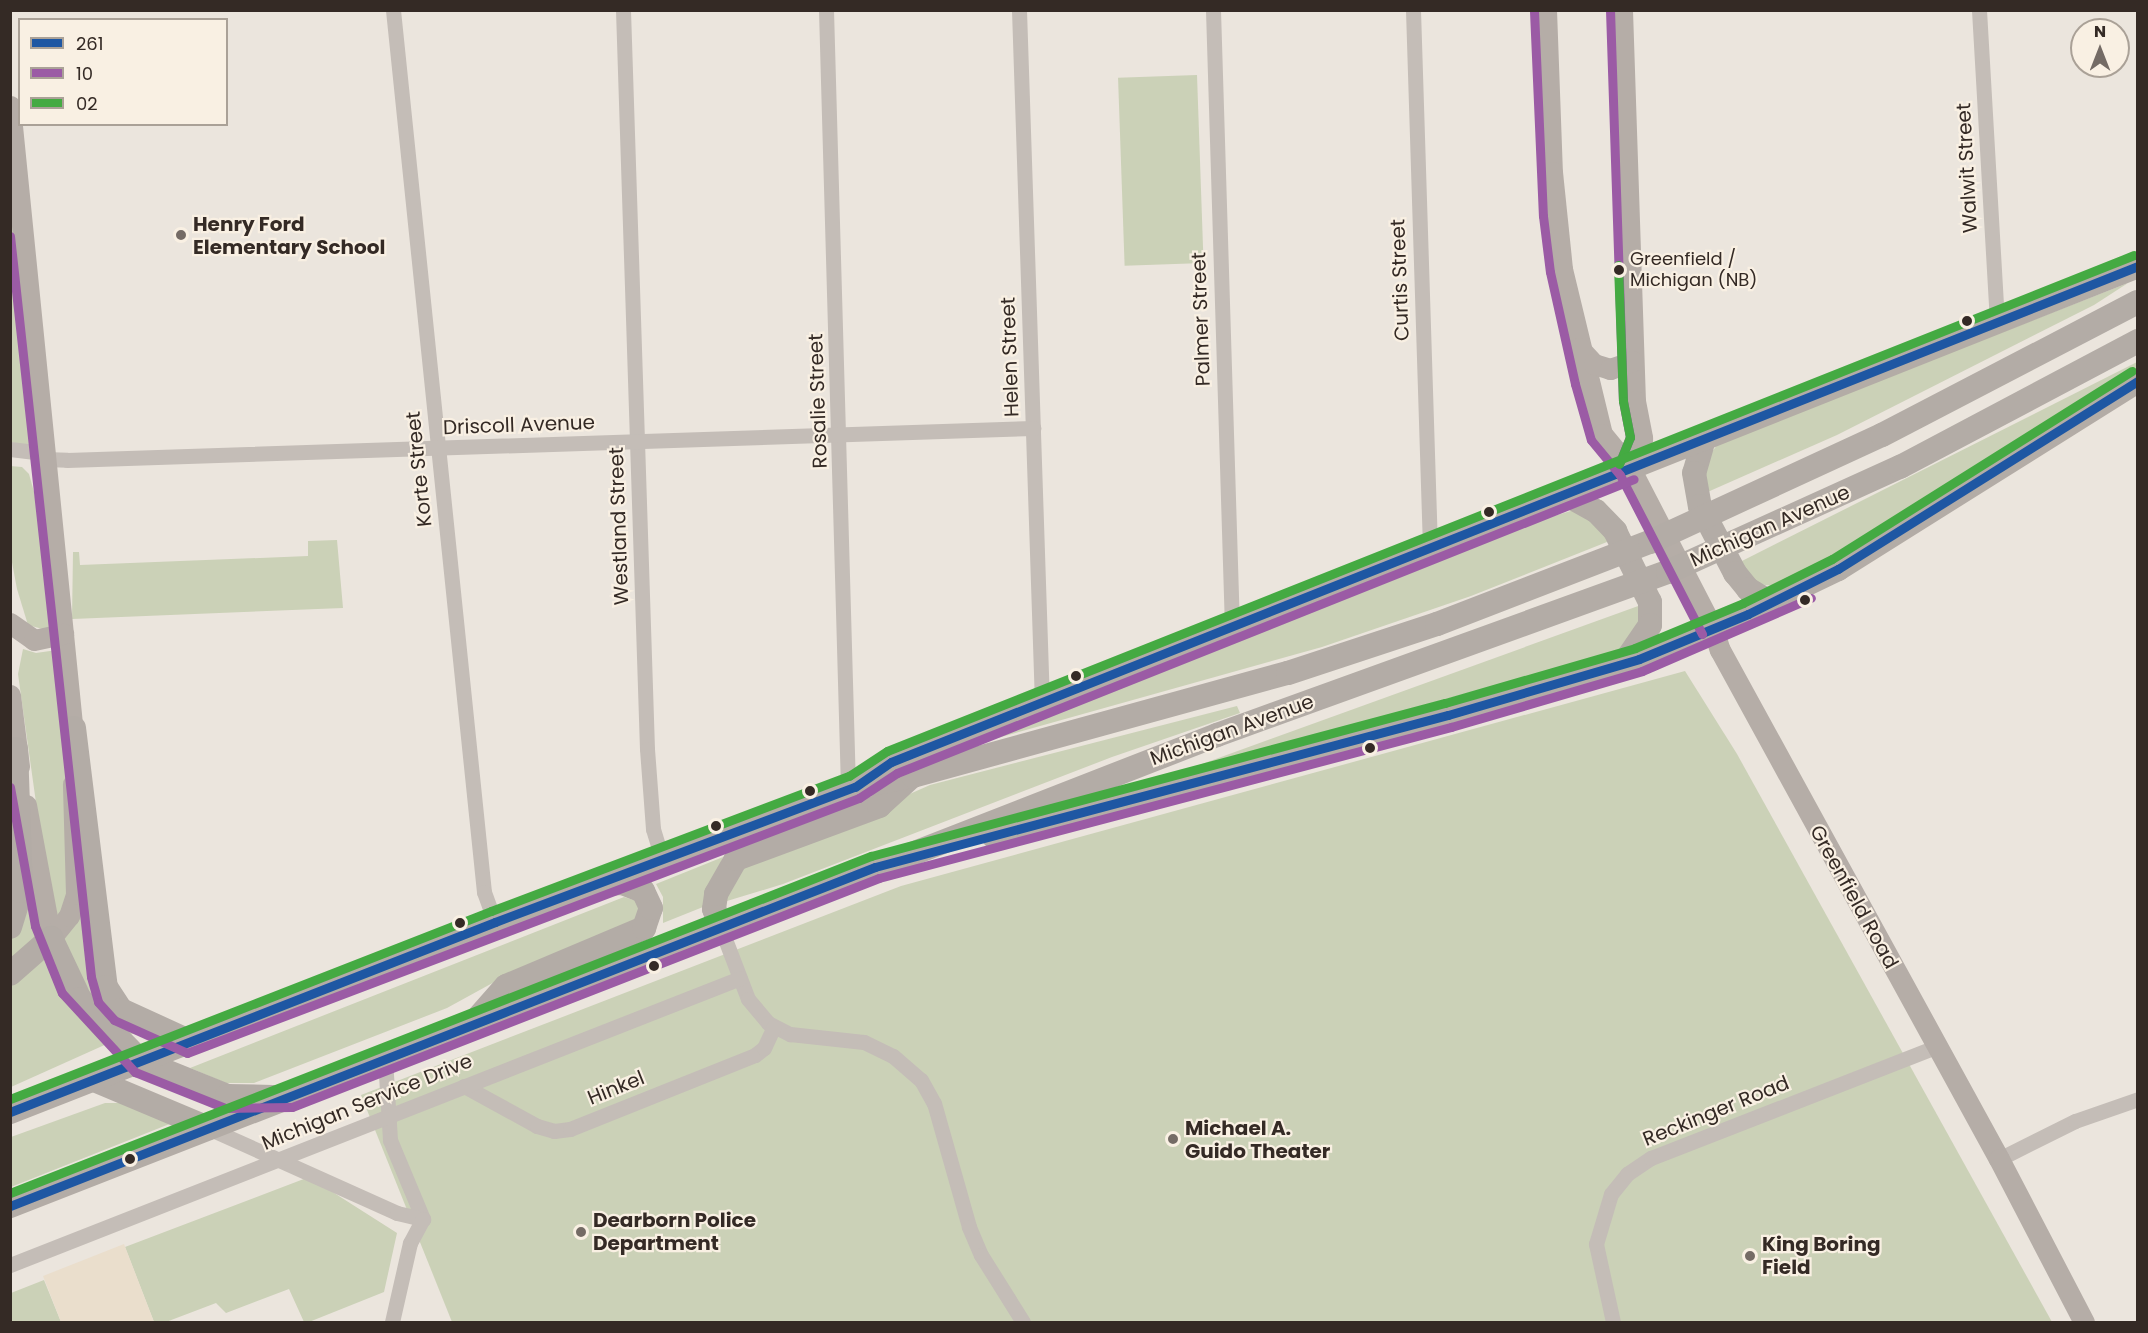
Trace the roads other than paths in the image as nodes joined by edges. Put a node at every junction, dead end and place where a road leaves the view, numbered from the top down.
1 (393, 10) edge
2 (623, 10) edge
3 (826, 10) edge
4 (1019, 10) edge
5 (1213, 10) edge
6 (1413, 10) edge
7 (1546, 10) edge
8 (1622, 10) edge
9 (1979, 10) edge
10 (10, 106) edge
11 (2138, 266) edge
12 (2138, 302) edge
13 (1997, 322) junction
14 (2138, 341) edge
15 (1579, 348) junction
16 (1633, 361) junction
17 (2138, 381) edge
18 (1033, 428) junction
19 (840, 435) junction
20 (1704, 439) junction
21 (637, 442) junction
22 (438, 448) junction
23 (10, 449) edge
24 (44, 459) junction
25 (1630, 468) junction
26 (1565, 494) junction
27 (1430, 549) junction
28 (1771, 603) junction
29 (10, 623) edge
30 (1232, 627) junction
31 (1713, 629) junction
32 (63, 634) junction
33 (1624, 663) junction
34 (10, 695) edge
35 (1042, 702) junction
36 (74, 728) junction
37 (16, 749) junction
38 (913, 776) junction
39 (851, 788) junction
40 (662, 859) junction
41 (875, 867) junction
42 (596, 885) junction
43 (495, 922) junction
44 (720, 926) junction
45 (10, 927) edge
46 (51, 938) junction
47 (10, 974) edge
48 (740, 978) junction
49 (475, 1022) junction
50 (771, 1025) junction
51 (189, 1041) junction
52 (1936, 1047) junction
53 (385, 1058) junction
54 (141, 1061) junction
55 (94, 1080) junction
56 (464, 1086) junction
57 (291, 1095) junction
58 (2138, 1099) edge
59 (10, 1112) edge
60 (386, 1117) junction
61 (208, 1128) junction
62 (279, 1159) junction
63 (1999, 1159) junction
64 (10, 1206) edge
65 (423, 1220) junction
66 (10, 1265) edge
67 (392, 1323) edge
68 (1023, 1323) edge
69 (1613, 1323) edge
70 (2084, 1323) edge

1 - 22 street, Korte Street
2 - 21 street, Westland Street
3 - 19 street, Rosalie Street
4 - 18 street, Helen Street
5 - 30 street, Palmer Street
6 - 27 street, Curtis Street
7 - 15 main road, Greenfield Road
8 - 16 main road
9 - 13 street, Walwit Street
10 - 24 main road
11 - 13 main road
12 - 38 main road, Michigan Avenue
13 - 20 main road
14 - 41 main road, Michigan Avenue
15 - 16 main road
15 - 25 main road, Greenfield Road
16 - 25 main road
17 - 28 main road
18 - 19 street, Driscoll Avenue
18 - 35 street, Helen Street
19 - 21 street, Driscoll Avenue
19 - 39 street, Rosalie Street
20 - 25 main road
20 - 28 main road
21 - 22 street, Driscoll Avenue
21 - 40 street, Westland Street
22 - 24 street, Driscoll Avenue
22 - 43 street, Korte Street
23 - 24 street, Driscoll Avenue
24 - 32 main road
25 - 26 main road
25 - 31 main road, Greenfield Road
26 - 27 main road
26 - 33 main road
27 - 30 main road
28 - 31 main road
29 - 32 main road
30 - 35 main road
31 - 33 main road
31 - 52 main road, Greenfield Road
32 - 36 main road
33 - 41 main road
34 - 37 main road
35 - 39 main road
36 - 46 main road
36 - 51 main road
37 - 45 main road
37 - 46 main road
38 - 39 main road, Michigan Avenue
38 - 44 main road
39 - 40 main road, Michigan Avenue
40 - 42 main road, Michigan Avenue
41 - 44 main road, Michigan Avenue
42 - 43 main road, Michigan Avenue
42 - 49 main road
43 - 51 main road, Michigan Avenue
44 - 48 street
44 - 49 main road, Michigan Avenue
46 - 47 main road
46 - 54 main road
48 - 50 street
48 - 56 street, Michigan Service Drive
49 - 53 main road, Michigan Avenue
50 - 56 street, Hinkel
50 - 68 street
51 - 54 main road, Michigan Avenue
52 - 63 main road, Greenfield Road
52 - 69 street, Reckinger Road
53 - 57 main road, Michigan Avenue
53 - 60 street
54 - 55 main road, Michigan Avenue
54 - 57 main road
55 - 59 main road, Michigan Avenue
55 - 61 main road
56 - 60 street, Michigan Service Drive
57 - 61 main road, Michigan Avenue
58 - 63 street
60 - 62 street, Michigan Service Drive
60 - 65 street
61 - 62 street
61 - 64 main road, Michigan Avenue
62 - 65 street
62 - 66 street, Michigan Service Drive
63 - 70 main road, Greenfield Road
65 - 67 street

